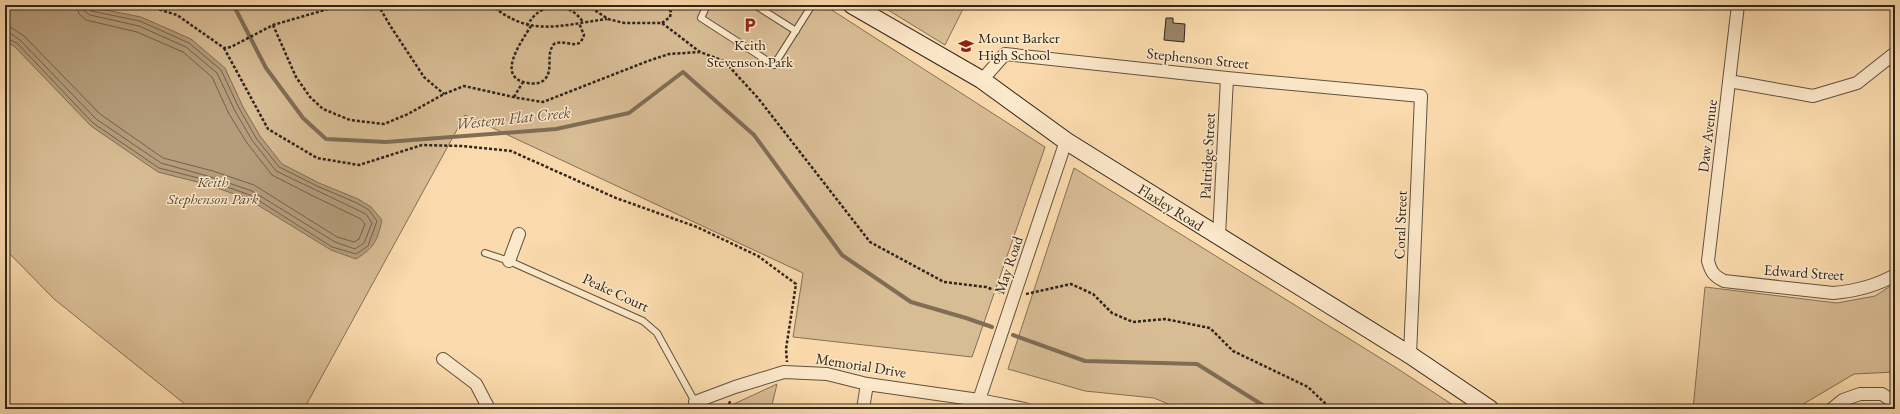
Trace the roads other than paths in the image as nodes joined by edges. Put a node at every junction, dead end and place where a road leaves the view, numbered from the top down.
1 (707, 5) edge
2 (755, 5) edge
3 (812, 5) edge
4 (852, 5) edge
5 (1738, 5) edge
6 (796, 31) junction
7 (1895, 53) edge
8 (1227, 78) junction
9 (982, 80) junction
10 (1729, 81) junction
11 (1421, 96) joint
12 (1066, 141) junction
13 (520, 234) dead end
14 (1218, 236) junction
15 (485, 254) dead end
16 (510, 261) junction
17 (1711, 271) joint
18 (1895, 275) edge
19 (1410, 355) junction
20 (443, 359) dead end
21 (866, 384) junction
22 (979, 400) junction
23 (695, 402) joint
24 (1895, 403) edge
25 (489, 409) edge
26 (863, 409) edge
27 (1025, 409) edge
28 (1490, 409) edge
29 (1832, 409) edge

1 - 6 lane
2 - 6 lane
3 - 6 lane
4 - 9 main road, Flaxley Road
5 - 10 street, Daw Avenue
7 - 10 street
8 - 9 street, Stephenson Street
8 - 11 street, Stephenson Street
8 - 14 street, Paltridge Street
9 - 12 main road, Flaxley Road
10 - 17 street, Daw Avenue
11 - 19 street, Coral Street
12 - 14 main road, Flaxley Road
12 - 22 street, May Road
13 - 16 street
14 - 19 main road, Flaxley Road
15 - 16 lane, Peake Court
16 - 23 lane, Peake Court
17 - 18 street, Edward Street
19 - 28 main road, Flaxley Road
20 - 25 street
21 - 22 street, Memorial Drive
21 - 23 street, Memorial Drive
21 - 26 street
22 - 27 street, Memorial Drive
24 - 29 street

